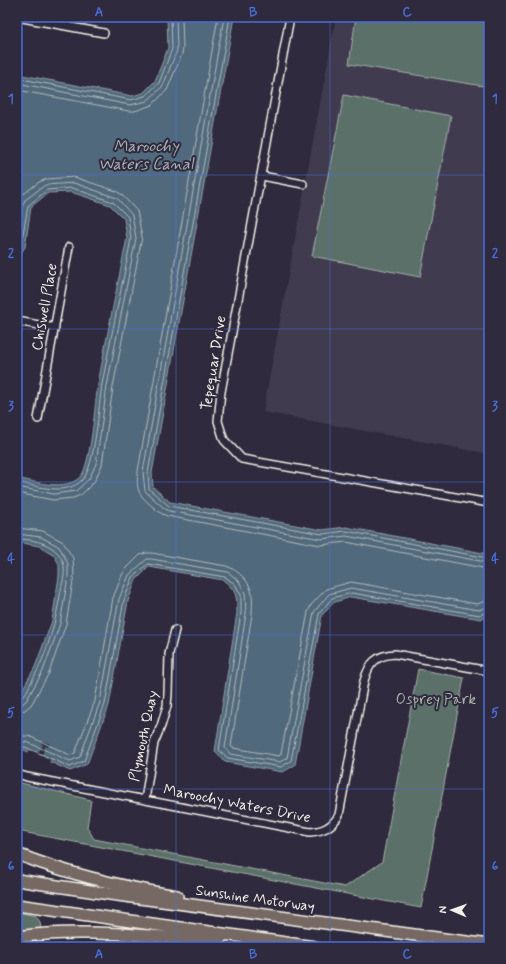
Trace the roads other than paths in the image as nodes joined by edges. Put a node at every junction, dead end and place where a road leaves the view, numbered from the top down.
1 (17, 17) edge
2 (290, 17) edge
3 (104, 33) dead end
4 (262, 176) junction
5 (303, 184) dead end
6 (69, 247) dead end
7 (17, 321) edge
8 (55, 328) junction
9 (38, 419) dead end
10 (489, 503) edge
11 (175, 630) dead end
12 (489, 671) edge
13 (17, 774) edge
14 (145, 800) junction
15 (17, 854) edge
16 (17, 880) edge
17 (17, 905) edge
18 (249, 913) junction
19 (231, 936) junction
20 (17, 937) edge
21 (489, 945) edge
22 (315, 947) edge

1 - 3 street
2 - 4 street, Tepequar Drive
4 - 5 street
4 - 10 street, Tepequar Drive
6 - 8 street, Chiswell Place
7 - 8 street
8 - 9 street, Chiswell Place
11 - 14 street, Plymouth Quay
12 - 14 street, Maroochy Waters Drive
13 - 14 street, Maroochy Waters Drive
15 - 18 highway
16 - 18 highway, Sunshine Motorway
17 - 19 highway
18 - 21 highway, Sunshine Motorway
19 - 20 highway
19 - 22 highway

